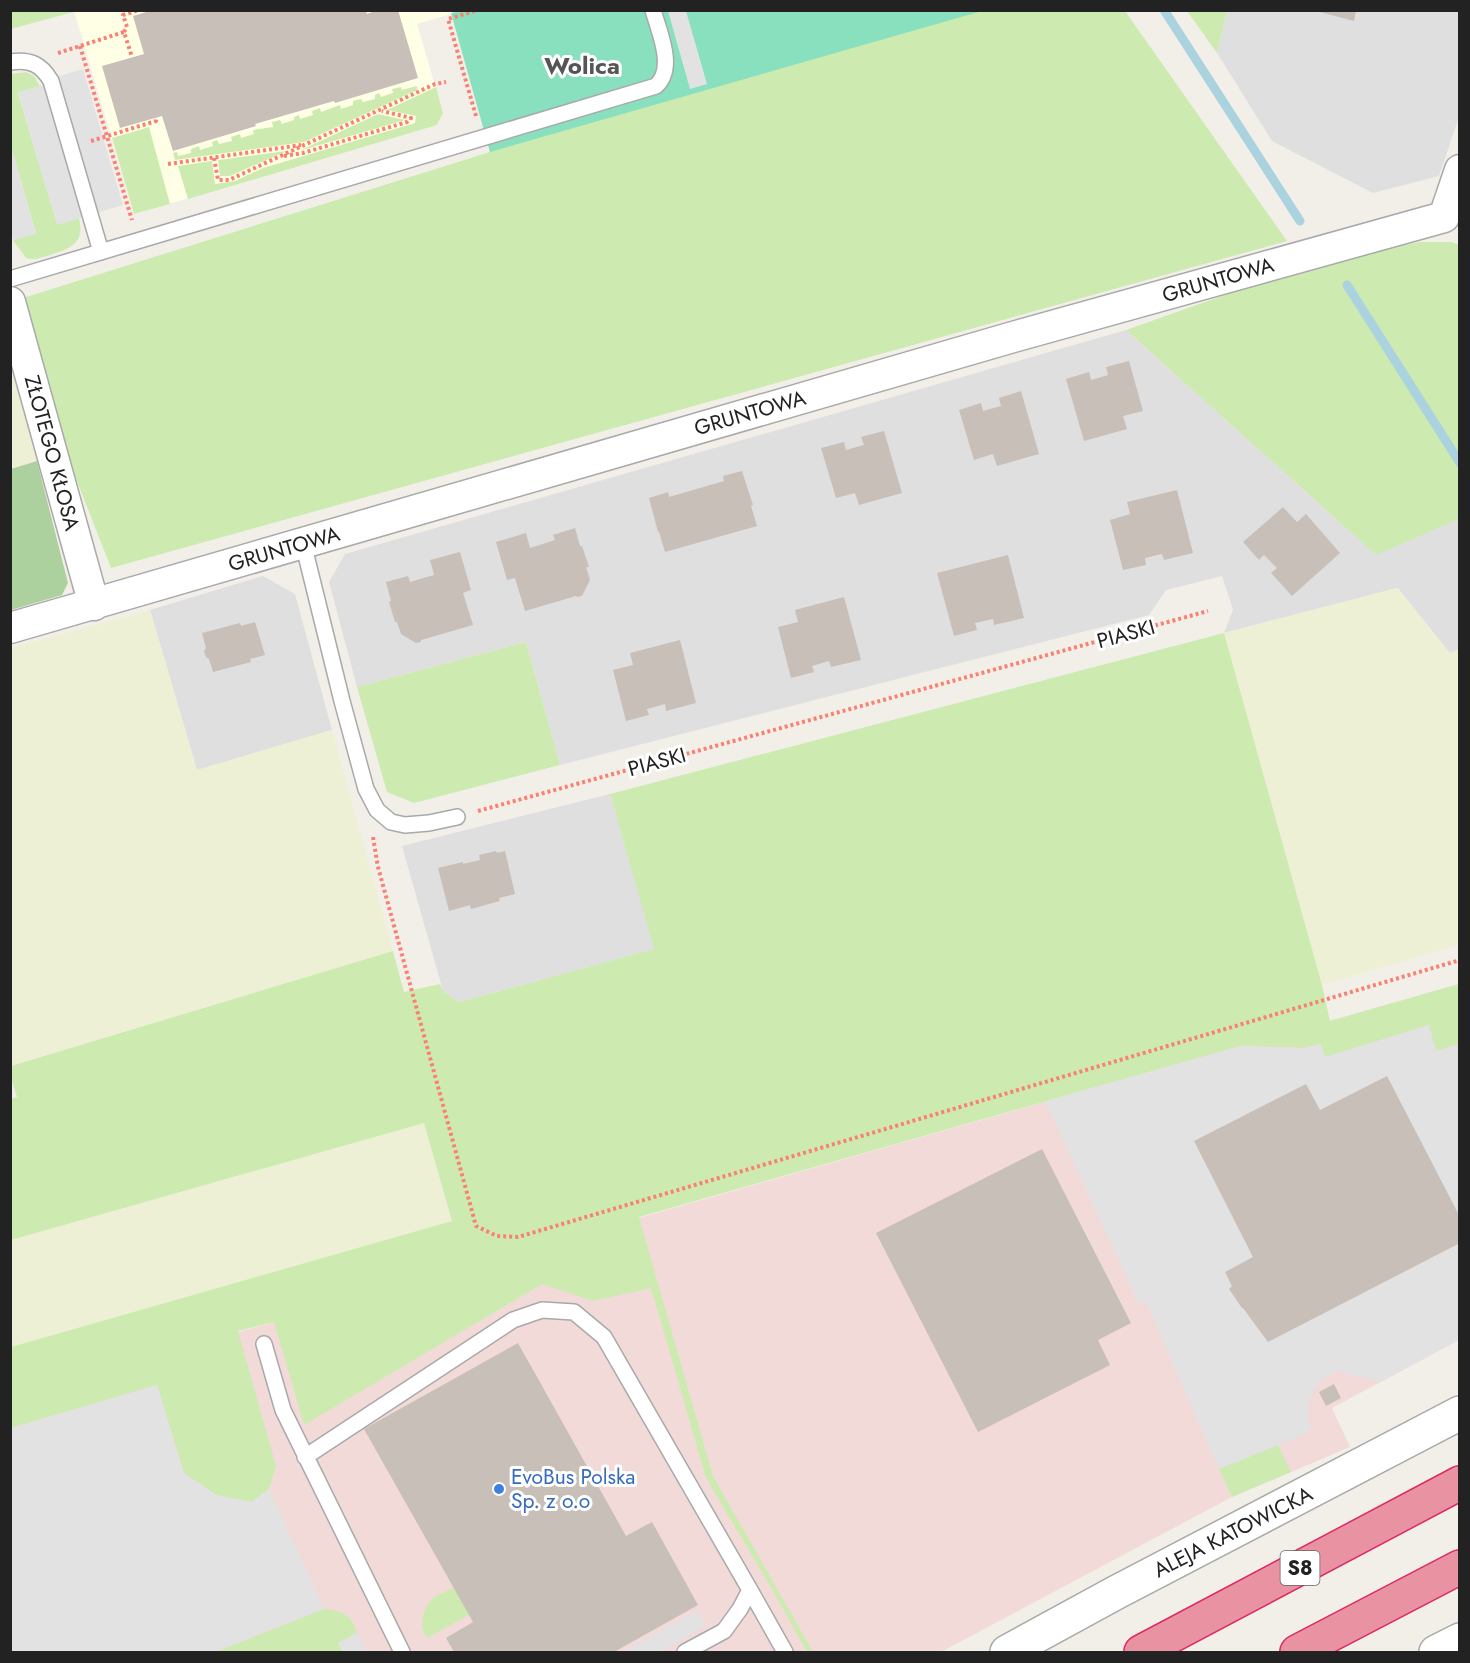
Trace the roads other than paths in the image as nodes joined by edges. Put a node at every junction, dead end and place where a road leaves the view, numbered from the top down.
1 (653, 10) edge
2 (10, 62) edge
3 (1460, 170) edge
4 (1452, 220) edge
5 (100, 252) junction
6 (10, 279) edge
7 (12, 310) edge
8 (303, 543) junction
9 (94, 605) junction
10 (10, 628) edge
11 (457, 817) road end
12 (264, 1344) dead end
13 (1460, 1413) edge
14 (305, 1457) junction
15 (1460, 1484) edge
16 (1460, 1567) edge
17 (750, 1590) junction
18 (1460, 1640) edge
19 (402, 1653) edge
20 (684, 1653) edge
21 (785, 1653) edge
22 (1007, 1653) edge
23 (1141, 1653) edge
24 (1297, 1653) edge
25 (1436, 1653) edge

1 - 5 lane
2 - 5 lane
3 - 4 street, GRUNTOWA
4 - 8 street, GRUNTOWA
5 - 6 lane
7 - 9 street, ZŁOTEGO KŁOSA
8 - 9 street, GRUNTOWA
8 - 11 lane
9 - 10 street, GRUNTOWA
12 - 14 lane
13 - 22 street, ALEJA KATOWICKA
14 - 17 lane
14 - 19 lane
15 - 23 highway, S8
16 - 24 highway
17 - 20 lane
17 - 21 lane
18 - 25 street

